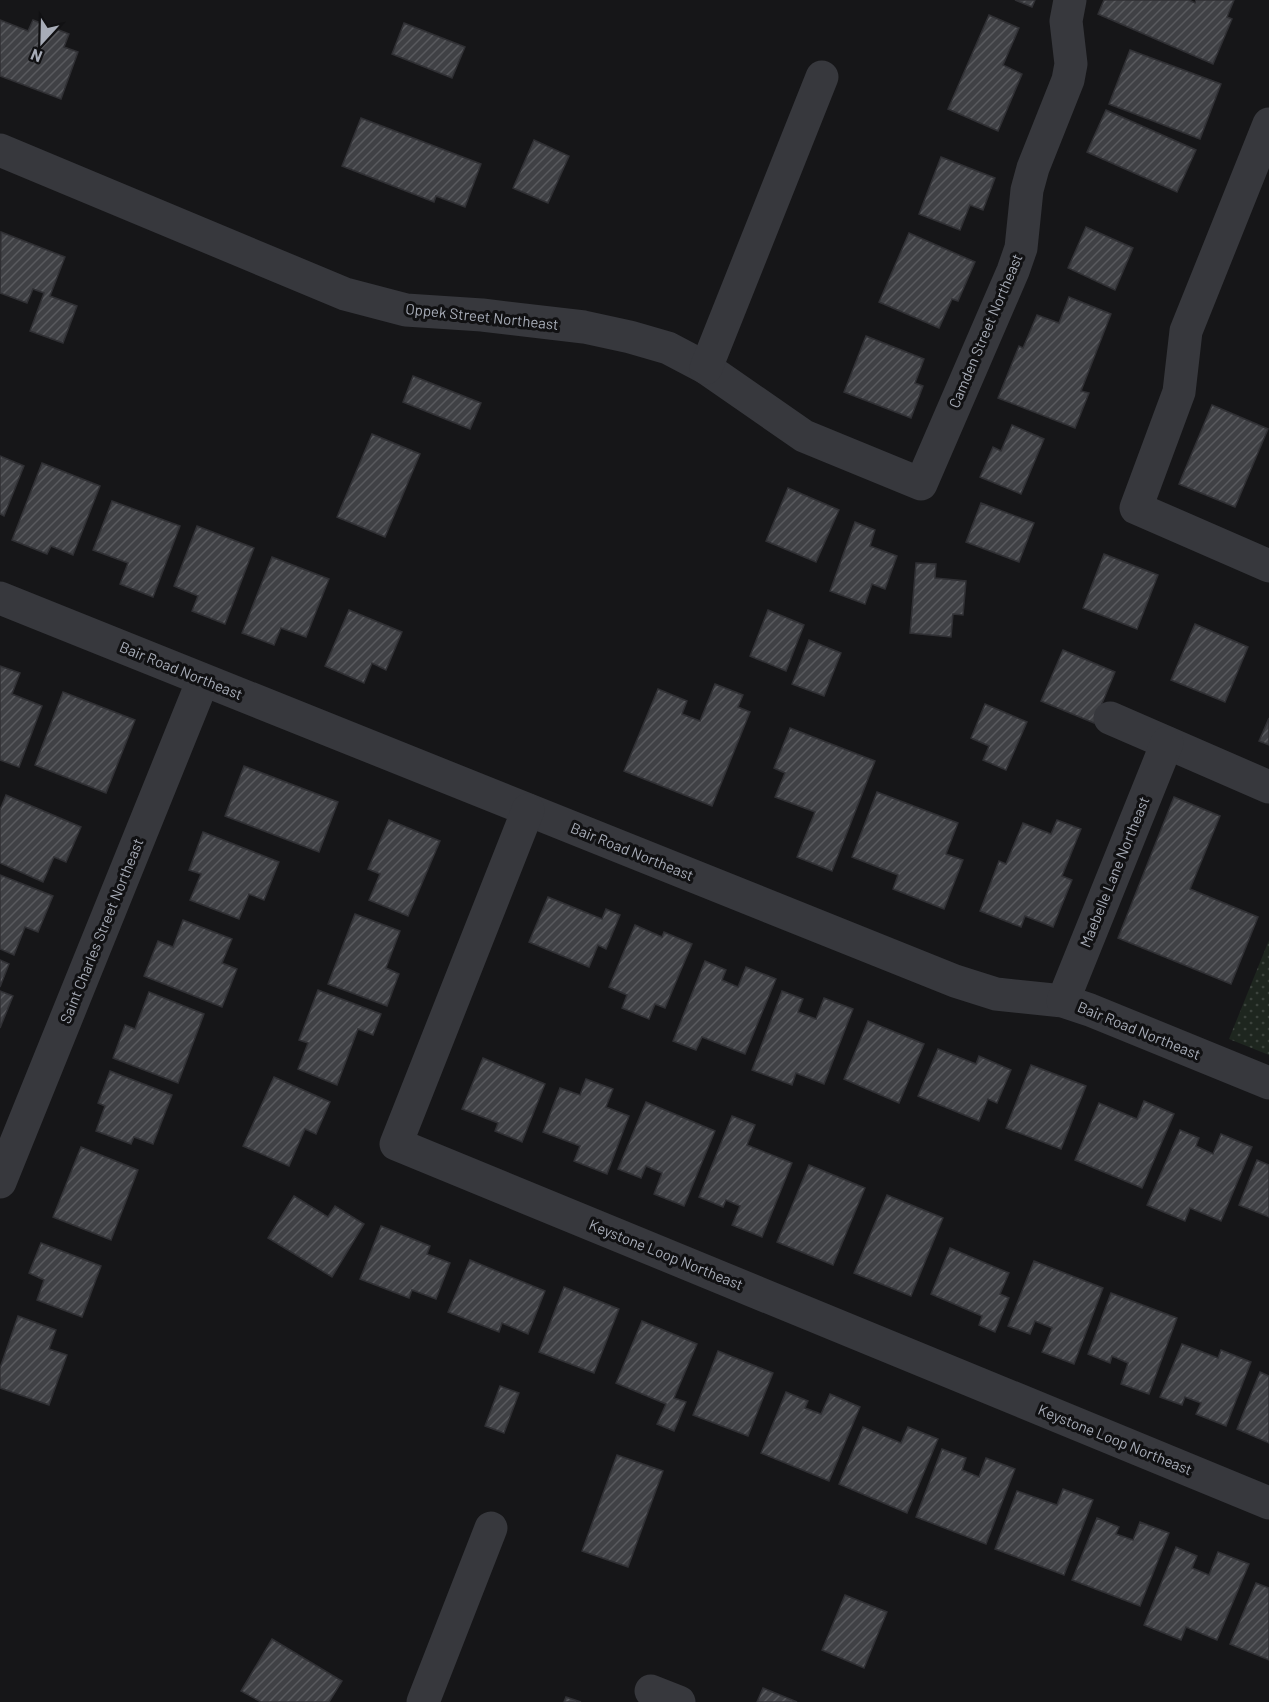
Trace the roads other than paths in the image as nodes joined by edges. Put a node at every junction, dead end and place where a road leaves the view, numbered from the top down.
1 (1070, 0) edge
2 (822, 77) dead end
3 (1269, 124) edge
4 (0, 150) edge
5 (706, 368) junction
6 (921, 484) joint
7 (1269, 566) edge
8 (0, 598) edge
9 (203, 680) junction
10 (1110, 718) dead end
11 (1167, 743) junction
12 (1269, 787) edge
13 (528, 810) junction
14 (1063, 1001) junction
15 (1269, 1083) edge
16 (0, 1182) edge
17 (1269, 1503) edge
18 (491, 1528) dead end
19 (423, 1702) edge

1 - 6 street, Camden Street Northeast
2 - 5 street
3 - 7 street
4 - 5 street, Oppek Street Northeast
5 - 6 street, Oppek Street Northeast
8 - 9 street, Bair Road Northeast
9 - 13 street, Bair Road Northeast
9 - 16 street, Saint Charles Street Northeast
10 - 11 street
11 - 12 street
11 - 14 street, Maebelle Lane Northeast
13 - 14 street, Bair Road Northeast
13 - 17 street, Keystone Loop Northeast
14 - 15 street, Bair Road Northeast
18 - 19 street

